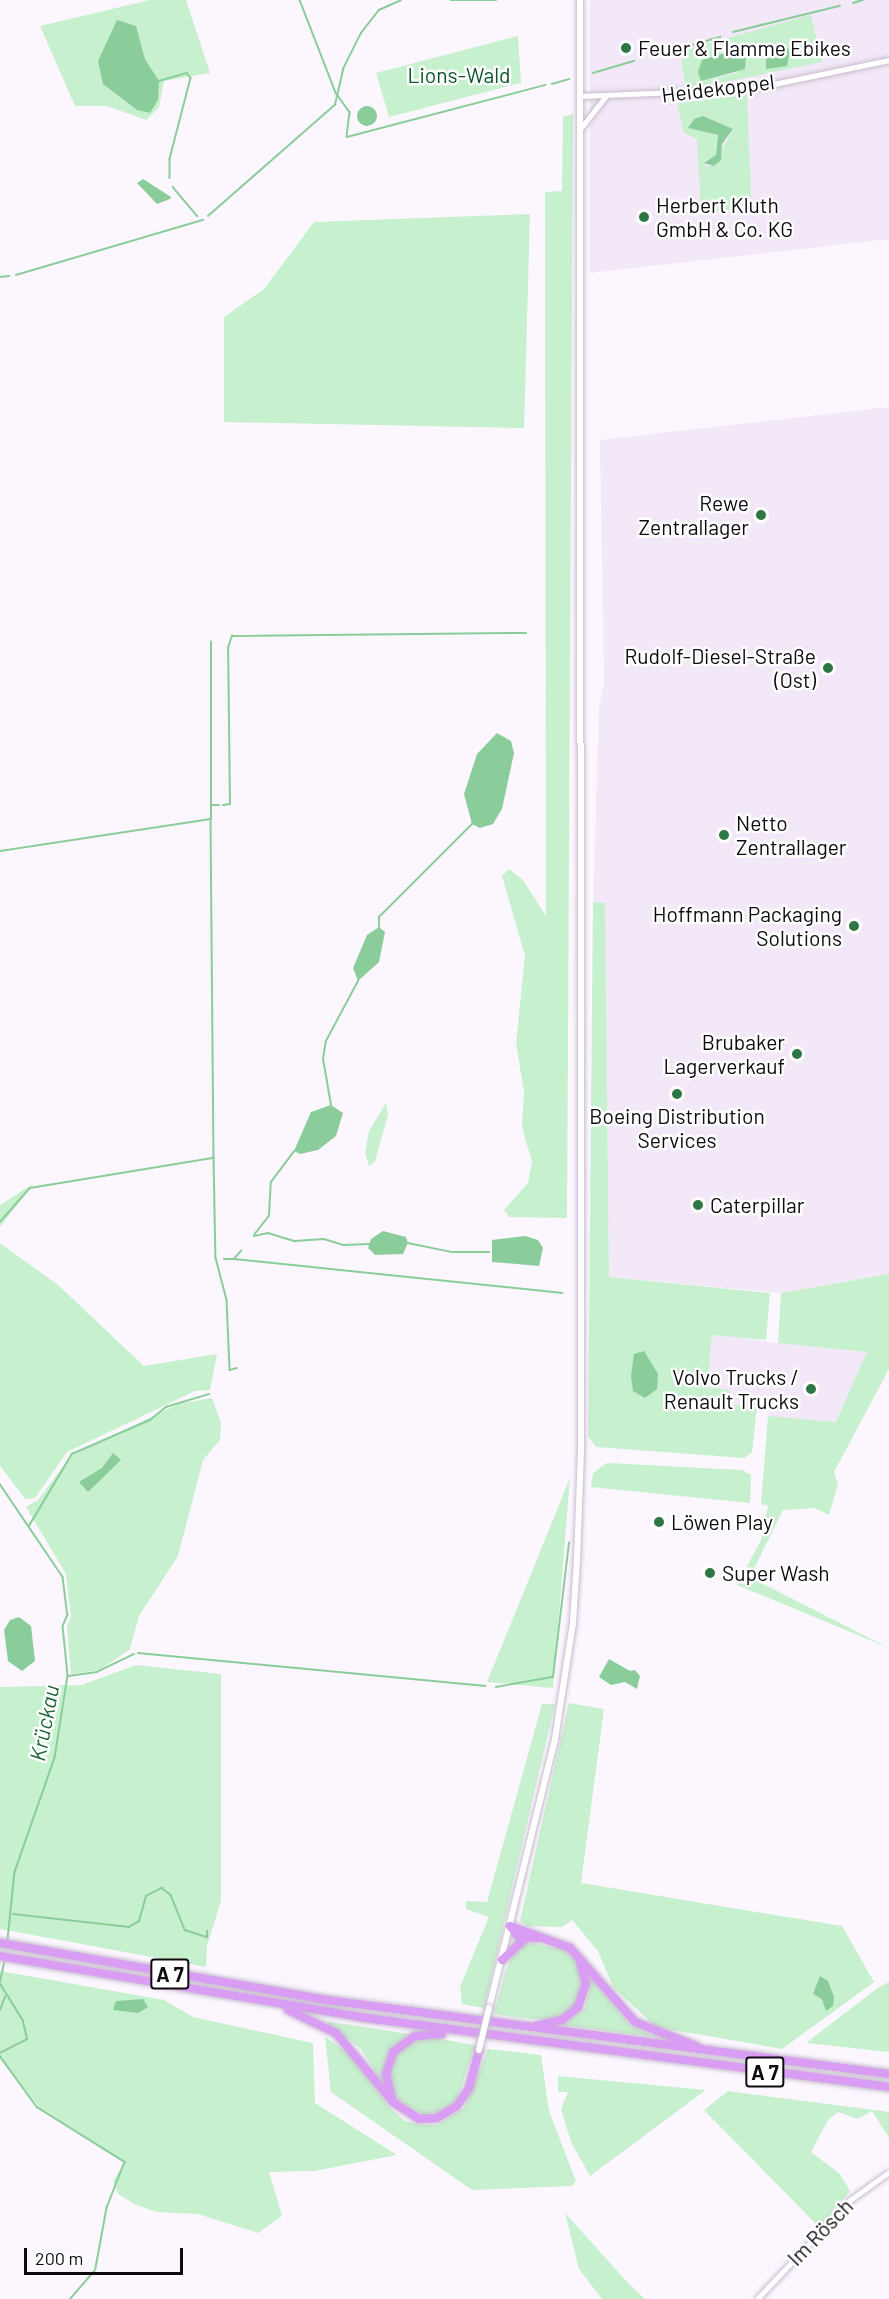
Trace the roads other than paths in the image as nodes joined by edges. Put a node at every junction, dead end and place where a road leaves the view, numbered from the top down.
1 (580, 0) edge
2 (889, 60) edge
3 (580, 96) junction
4 (605, 97) junction
5 (580, 129) junction
6 (510, 1926) junction
7 (527, 1938) junction
8 (541, 1938) junction
9 (0, 1943) edge
10 (577, 1954) junction
11 (5, 1957) edge
12 (502, 1960) junction
13 (270, 2003) junction
14 (521, 2028) junction
15 (470, 2034) junction
16 (479, 2050) joint
17 (722, 2054) junction
18 (889, 2074) edge
19 (889, 2087) edge
20 (393, 2102) junction
21 (889, 2172) edge
22 (757, 2299) edge

1 - 3 main road
2 - 4 street, Heidekoppel
3 - 4 street, Heidekoppel
3 - 5 main road
4 - 5 street
5 - 6 main road
6 - 7 highway
6 - 8 highway
6 - 12 main road
7 - 8 highway
7 - 12 highway
8 - 10 highway
9 - 14 highway, A 7
10 - 14 highway
10 - 17 highway
11 - 13 highway, A 7
12 - 16 main road, bridge
13 - 15 highway, A 7
13 - 20 highway
14 - 17 highway, A 7
15 - 19 highway, A 7
15 - 20 highway
16 - 20 highway
17 - 18 highway, A 7
21 - 22 street, Im Rösch

